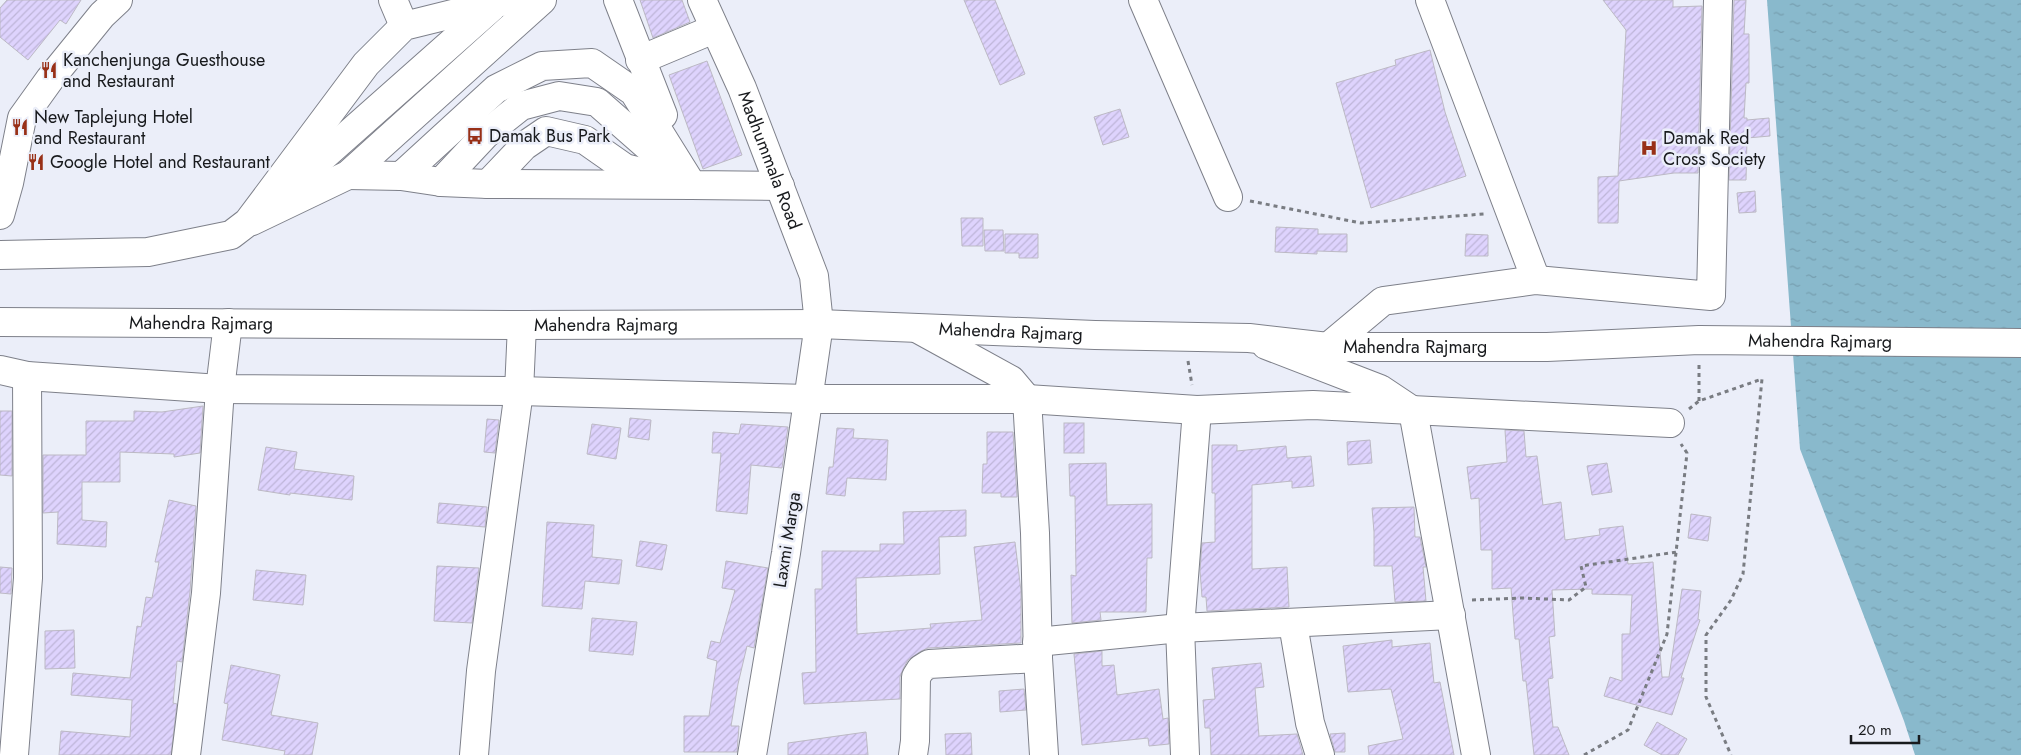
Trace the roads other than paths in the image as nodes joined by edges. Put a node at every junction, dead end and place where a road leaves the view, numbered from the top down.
1 (118, 0) edge
2 (393, 0) edge
3 (542, 0) edge
4 (618, 0) edge
5 (702, 0) edge
6 (1143, 0) edge
7 (1430, 0) edge
8 (1718, 0) edge
9 (502, 2) edge
10 (404, 26) junction
11 (714, 29) junction
12 (640, 60) junction
13 (348, 175) junction
14 (401, 176) junction
15 (441, 182) junction
16 (488, 184) junction
17 (692, 185) junction
18 (780, 186) junction
19 (1228, 197) road end
20 (0, 215) edge
21 (248, 222) junction
22 (0, 256) edge
23 (1536, 280) junction
24 (0, 322) edge
25 (228, 323) junction
26 (819, 324) junction
27 (522, 325) junction
28 (920, 330) junction
29 (1249, 338) junction
30 (2021, 343) edge
31 (1328, 347) junction
32 (0, 370) edge
33 (27, 376) junction
34 (220, 389) junction
35 (519, 392) junction
36 (1027, 398) junction
37 (808, 399) junction
38 (1197, 410) junction
39 (1413, 411) junction
40 (1670, 423) road end
41 (1449, 608) junction
42 (1293, 624) junction
43 (1180, 628) junction
44 (1037, 650) junction
45 (14, 755) edge
46 (186, 755) edge
47 (474, 755) edge
48 (752, 755) edge
49 (913, 755) edge
50 (1044, 755) edge
51 (1185, 755) edge
52 (1320, 755) edge
53 (1476, 755) edge

1 - 20 main road
2 - 10 main road
3 - 13 main road
4 - 12 main road
5 - 11 main road, Madhummala Road
6 - 19 main road
7 - 23 main road
8 - 23 main road
9 - 10 main road
9 - 21 main road
10 - 21 main road
11 - 12 main road
11 - 18 main road, Madhummala Road
12 - 17 main road
13 - 14 main road
13 - 21 main road
14 - 15 main road
14 - 17 main road
15 - 16 main road
15 - 17 main road
16 - 17 main road
16 - 17 main road
17 - 18 main road
18 - 26 main road, Madhummala Road
21 - 22 main road
23 - 31 main road
24 - 25 main road, Mahendra Rajmarg
25 - 27 main road, Mahendra Rajmarg
25 - 34 main road
26 - 27 main road, Mahendra Rajmarg
26 - 28 main road, Mahendra Rajmarg
26 - 37 main road, Laxmi Marga
27 - 35 main road
28 - 29 main road, Mahendra Rajmarg
28 - 36 main road
29 - 31 main road, Mahendra Rajmarg
29 - 39 main road
30 - 31 main road, Mahendra Rajmarg
32 - 33 main road
33 - 34 main road
33 - 45 main road
34 - 35 main road
34 - 46 main road
35 - 37 main road
35 - 47 main road
36 - 37 main road
36 - 38 main road
36 - 44 main road
37 - 48 main road, Laxmi Marga
38 - 39 main road
38 - 43 main road
39 - 40 main road
39 - 41 main road
41 - 42 main road
41 - 53 main road
42 - 43 main road
42 - 52 main road
43 - 44 main road
43 - 51 main road
44 - 49 main road
44 - 50 main road

